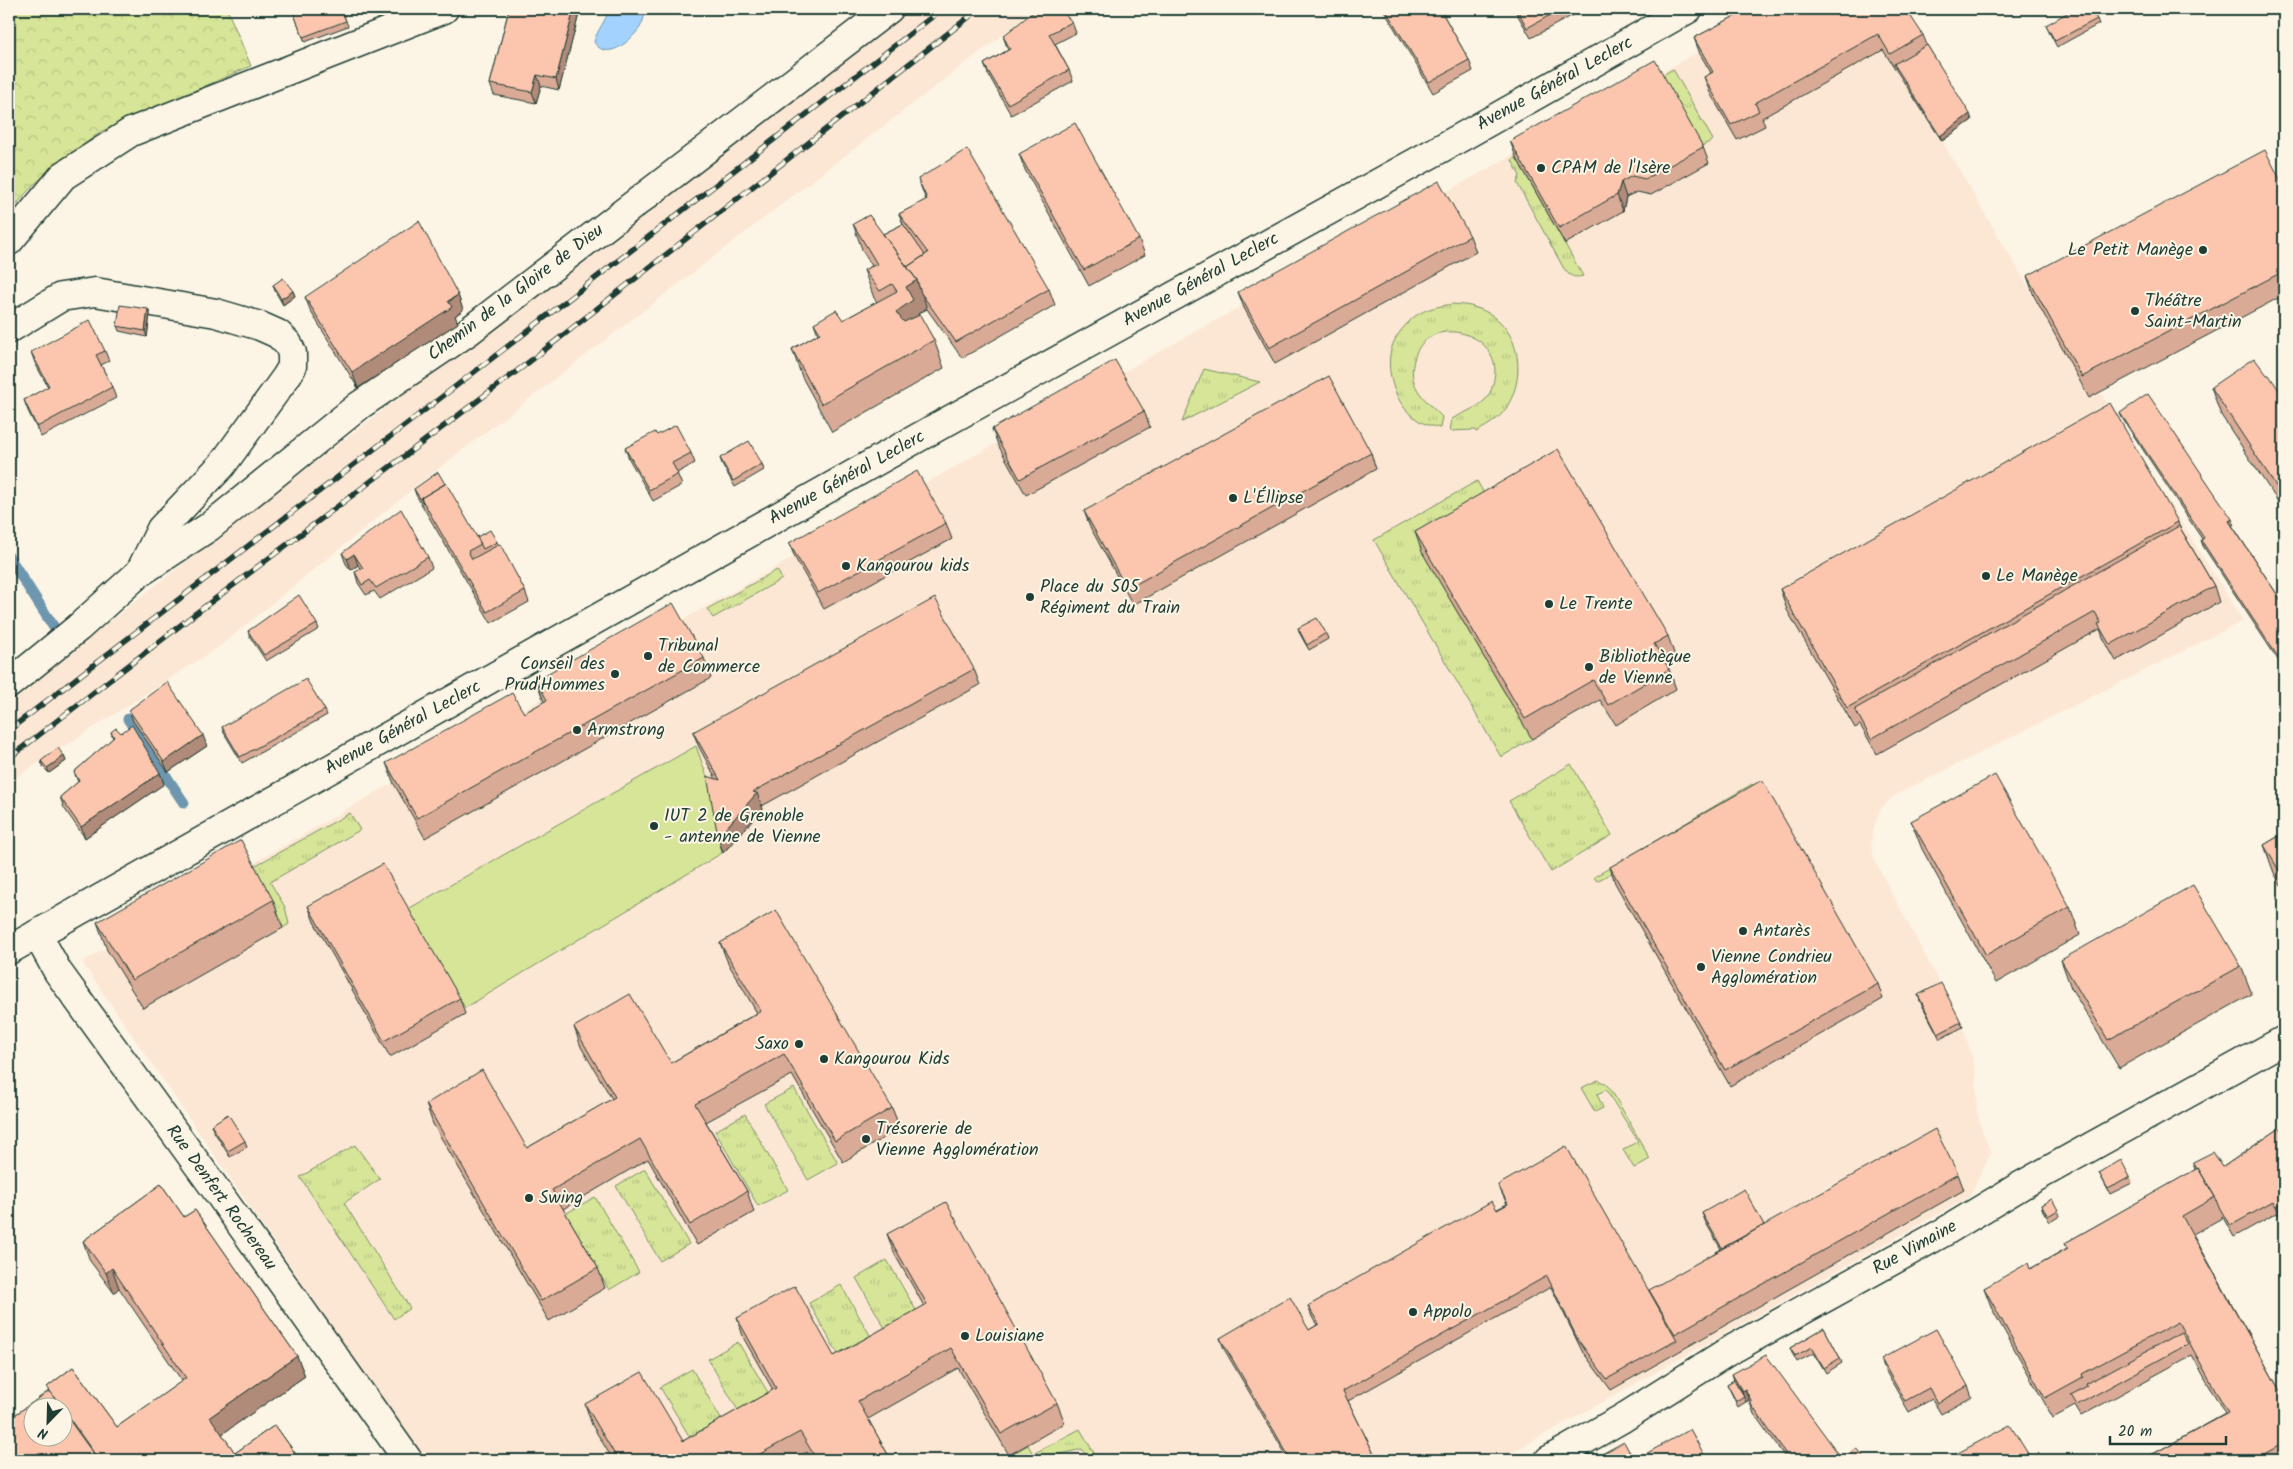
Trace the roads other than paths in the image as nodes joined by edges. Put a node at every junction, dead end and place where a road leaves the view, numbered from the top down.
1 (444, 9) edge
2 (889, 9) edge
3 (1688, 9) edge
4 (9, 241) edge
5 (9, 329) edge
6 (139, 573) junction
7 (9, 684) edge
8 (37, 934) junction
9 (9, 950) edge
10 (2284, 1040) edge
11 (408, 1460) edge
12 (1549, 1460) edge

1 - 4 street
2 - 6 street, Chemin de la Gloire de Dieu
3 - 8 street, Avenue Général Leclerc
5 - 6 street, Chemin de la Gloire de Dieu
6 - 7 street, Chemin de la Gloire de Dieu
8 - 9 street, Avenue Général Leclerc
8 - 11 street, Rue Denfert Rochereau
10 - 12 street, Rue Vimaine

